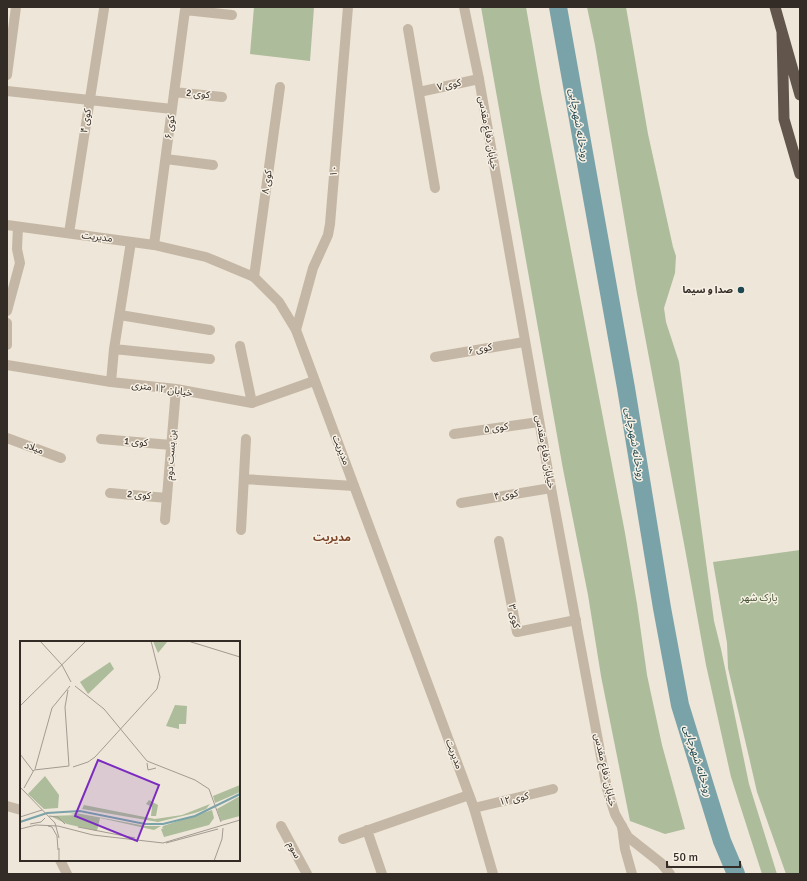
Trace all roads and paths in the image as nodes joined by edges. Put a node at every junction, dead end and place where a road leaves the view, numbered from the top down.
1 (16, 7) edge
2 (348, 7) edge
3 (464, 7) edge
4 (775, 7) edge
5 (104, 8) dead end
6 (232, 15) dead end
7 (408, 29) dead end
8 (782, 32) junction
9 (7, 75) edge
10 (479, 79) junction
11 (280, 87) dead end
12 (7, 90) edge
13 (174, 92) junction
14 (419, 92) junction
15 (800, 95) edge
16 (222, 97) dead end
17 (90, 100) junction
18 (172, 109) junction
19 (166, 159) junction
20 (213, 164) dead end
21 (800, 174) edge
22 (435, 188) dead end
23 (7, 225) edge
24 (18, 227) junction
25 (69, 233) junction
26 (131, 242) junction
27 (154, 245) junction
28 (254, 277) junction
29 (7, 310) edge
30 (120, 315) junction
31 (7, 323) edge
32 (210, 330) dead end
33 (296, 330) junction
34 (524, 342) junction
35 (7, 345) edge
36 (240, 346) dead end
37 (114, 350) junction
38 (435, 356) dead end
39 (210, 359) dead end
40 (7, 365) edge
41 (314, 381) junction
42 (111, 382) junction
43 (176, 389) junction
44 (252, 404) junction
45 (539, 422) junction
46 (454, 434) dead end
47 (7, 438) edge
48 (101, 439) dead end
49 (246, 439) dead end
50 (172, 445) junction
51 (61, 458) dead end
52 (244, 479) junction
53 (354, 486) junction
54 (551, 488) junction
55 (110, 493) dead end
56 (167, 498) junction
57 (461, 503) dead end
58 (165, 520) dead end
59 (240, 530) dead end
60 (499, 541) dead end
61 (576, 620) junction
62 (553, 789) dead end
63 (469, 795) junction
64 (7, 806) edge
65 (474, 808) junction
66 (20, 810) edge
67 (281, 826) dead end
68 (622, 826) junction
69 (367, 830) junction
70 (343, 839) dead end
71 (60, 861) edge
72 (67, 874) edge
73 (307, 874) edge
74 (382, 874) edge
75 (493, 874) edge
76 (632, 874) edge
77 (670, 874) edge

1 - 9 street
2 - 33 street, ۱۰
3 - 10 street, خیابان دفاع مقدس
4 - 8 highway
5 - 17 street, کوی ۴
6 - 13 street, کوی ۶
7 - 14 street
8 - 15 highway
8 - 21 highway
10 - 14 street, کوی ۷
10 - 34 street, خیابان دفاع مقدس
11 - 28 street, کوی ۸
12 - 17 street
13 - 16 street, کوی 2
13 - 18 street, کوی ۶
14 - 22 street
17 - 18 street
17 - 25 street, کوی ۴
18 - 19 street, کوی ۶
19 - 20 street
19 - 27 street, کوی ۶
23 - 24 street, مدیریت
24 - 25 street, مدیریت
24 - 29 street
25 - 26 street, مدیریت
26 - 27 street, مدیریت
26 - 30 street
27 - 28 street, مدیریت
28 - 33 street, مدیریت
30 - 32 street
30 - 37 street
31 - 35 street
33 - 41 street, مدیریت
34 - 38 street, کوی ۶
34 - 45 street, خیابان دفاع مقدس
36 - 44 street
37 - 39 street
37 - 42 street
40 - 42 street, خیابان ۱۲ متری
41 - 44 street
41 - 53 street, مدیریت
42 - 43 street, خیابان ۱۲ متری
43 - 44 street, خیابان ۱۲ متری
43 - 50 street, بن بست دوم
45 - 46 street, کوی ۵
45 - 54 street, خیابان دفاع مقدس
47 - 51 street, میلاد
48 - 50 street, کوی 1
49 - 52 street
50 - 56 street, بن بست دوم
52 - 53 street
52 - 59 street
53 - 63 street, مدیریت
54 - 57 street, کوی ۴
54 - 61 street, خیابان دفاع مقدس
55 - 56 street, کوی 2
56 - 58 street, بن بست دوم
60 - 61 street, کوی ۳
61 - 68 street, خیابان دفاع مقدس
62 - 65 street, کوی ۱۲
63 - 65 street, مدیریت
63 - 69 street
64 - 66 street
65 - 75 street, مدیریت
67 - 73 street, سوم
68 - 76 street
68 - 77 street, خیابان دفاع مقدس
69 - 70 street
69 - 74 street
71 - 72 street

